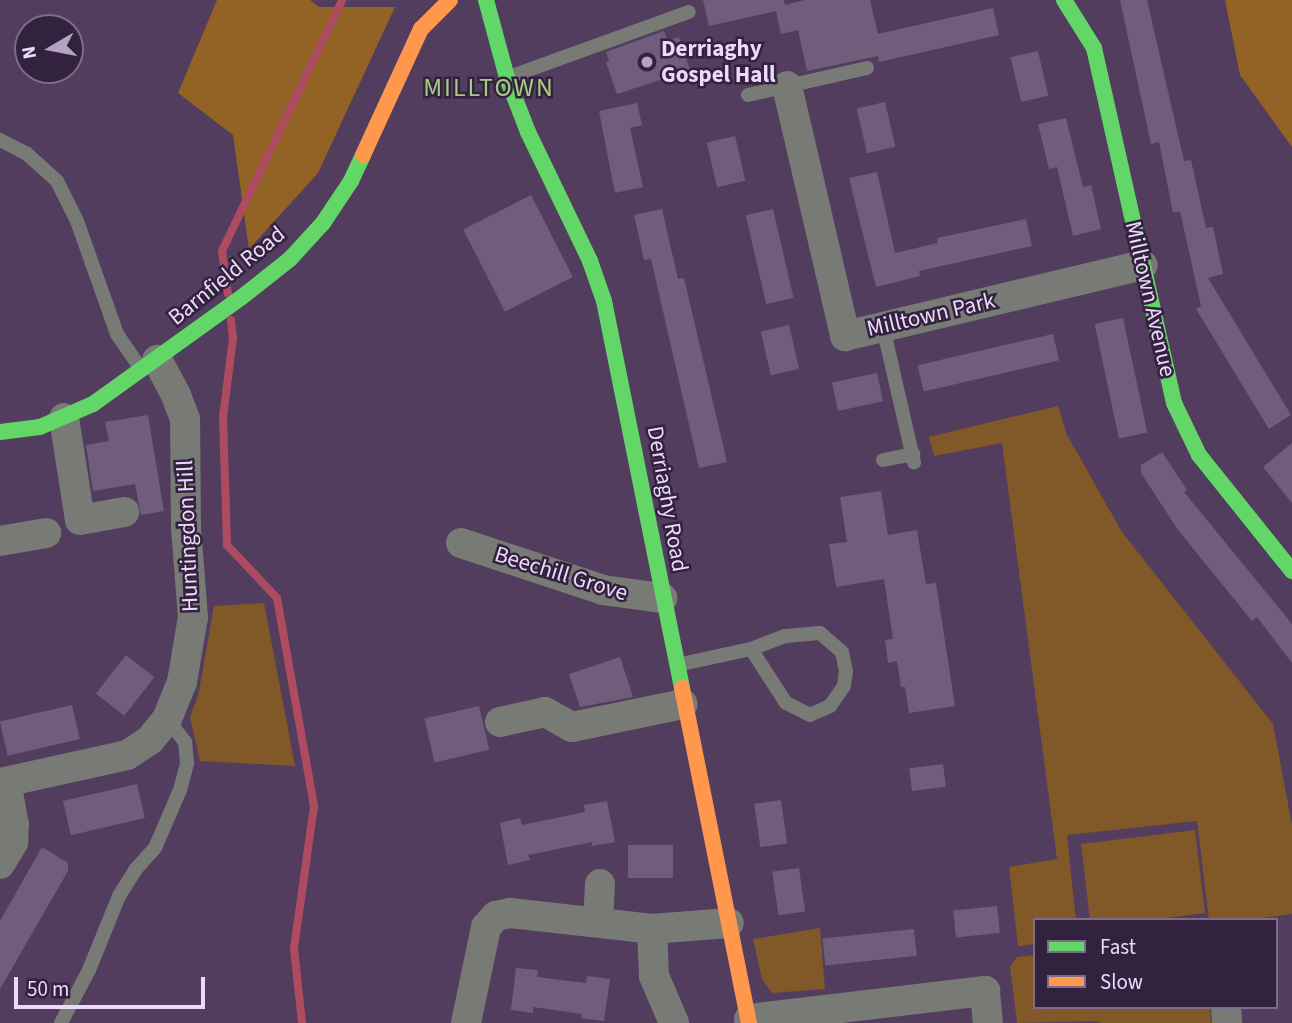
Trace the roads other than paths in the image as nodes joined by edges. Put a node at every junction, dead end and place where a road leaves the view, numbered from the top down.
1 (450, 0) edge
2 (486, 0) edge
3 (1064, 0) edge
4 (689, 12) dead end
5 (867, 68) dead end
6 (507, 78) junction
7 (787, 86) junction
8 (748, 95) dead end
9 (0, 140) edge
10 (1143, 265) junction
11 (883, 327) junction
12 (149, 365) junction
13 (64, 418) junction
14 (0, 432) edge
15 (883, 460) dead end
16 (124, 512) dead end
17 (46, 533) dead end
18 (0, 541) edge
19 (461, 543) dead end
20 (1292, 571) edge
21 (662, 598) junction
22 (751, 649) junction
23 (675, 665) junction
24 (683, 704) junction
25 (167, 719) junction
26 (500, 722) dead end
27 (3, 783) edge
28 (0, 864) edge
29 (600, 884) dead end
30 (597, 922) junction
31 (729, 922) junction
32 (652, 929) junction
33 (749, 1021) edge
34 (61, 1023) edge
35 (466, 1023) edge
36 (674, 1023) edge
37 (988, 1023) edge

1 - 12 street, Barnfield Road
2 - 6 street, Derriaghy Road
3 - 10 street, Milltown Avenue
4 - 6 lane
5 - 7 lane
6 - 21 street, Derriaghy Road
7 - 8 lane
7 - 11 street, Milltown Park
9 - 12 lane
10 - 11 street, Milltown Park
10 - 20 street, Milltown Avenue
11 - 15 lane
12 - 13 street, Barnfield Road
12 - 25 street, Huntingdon Hill
13 - 14 street, Barnfield Road
13 - 16 street
17 - 18 street
19 - 21 street, Beechill Grove
21 - 23 street, Derriaghy Road
22 - 22 lane
22 - 23 lane
23 - 24 street, Derriaghy Road
24 - 26 street
24 - 31 street, Derriaghy Road
25 - 27 street, Huntingdon Hill
25 - 34 lane
27 - 28 street
29 - 30 street
30 - 32 street
30 - 35 street
31 - 32 street
31 - 33 street, Derriaghy Road
32 - 36 street
33 - 37 street

